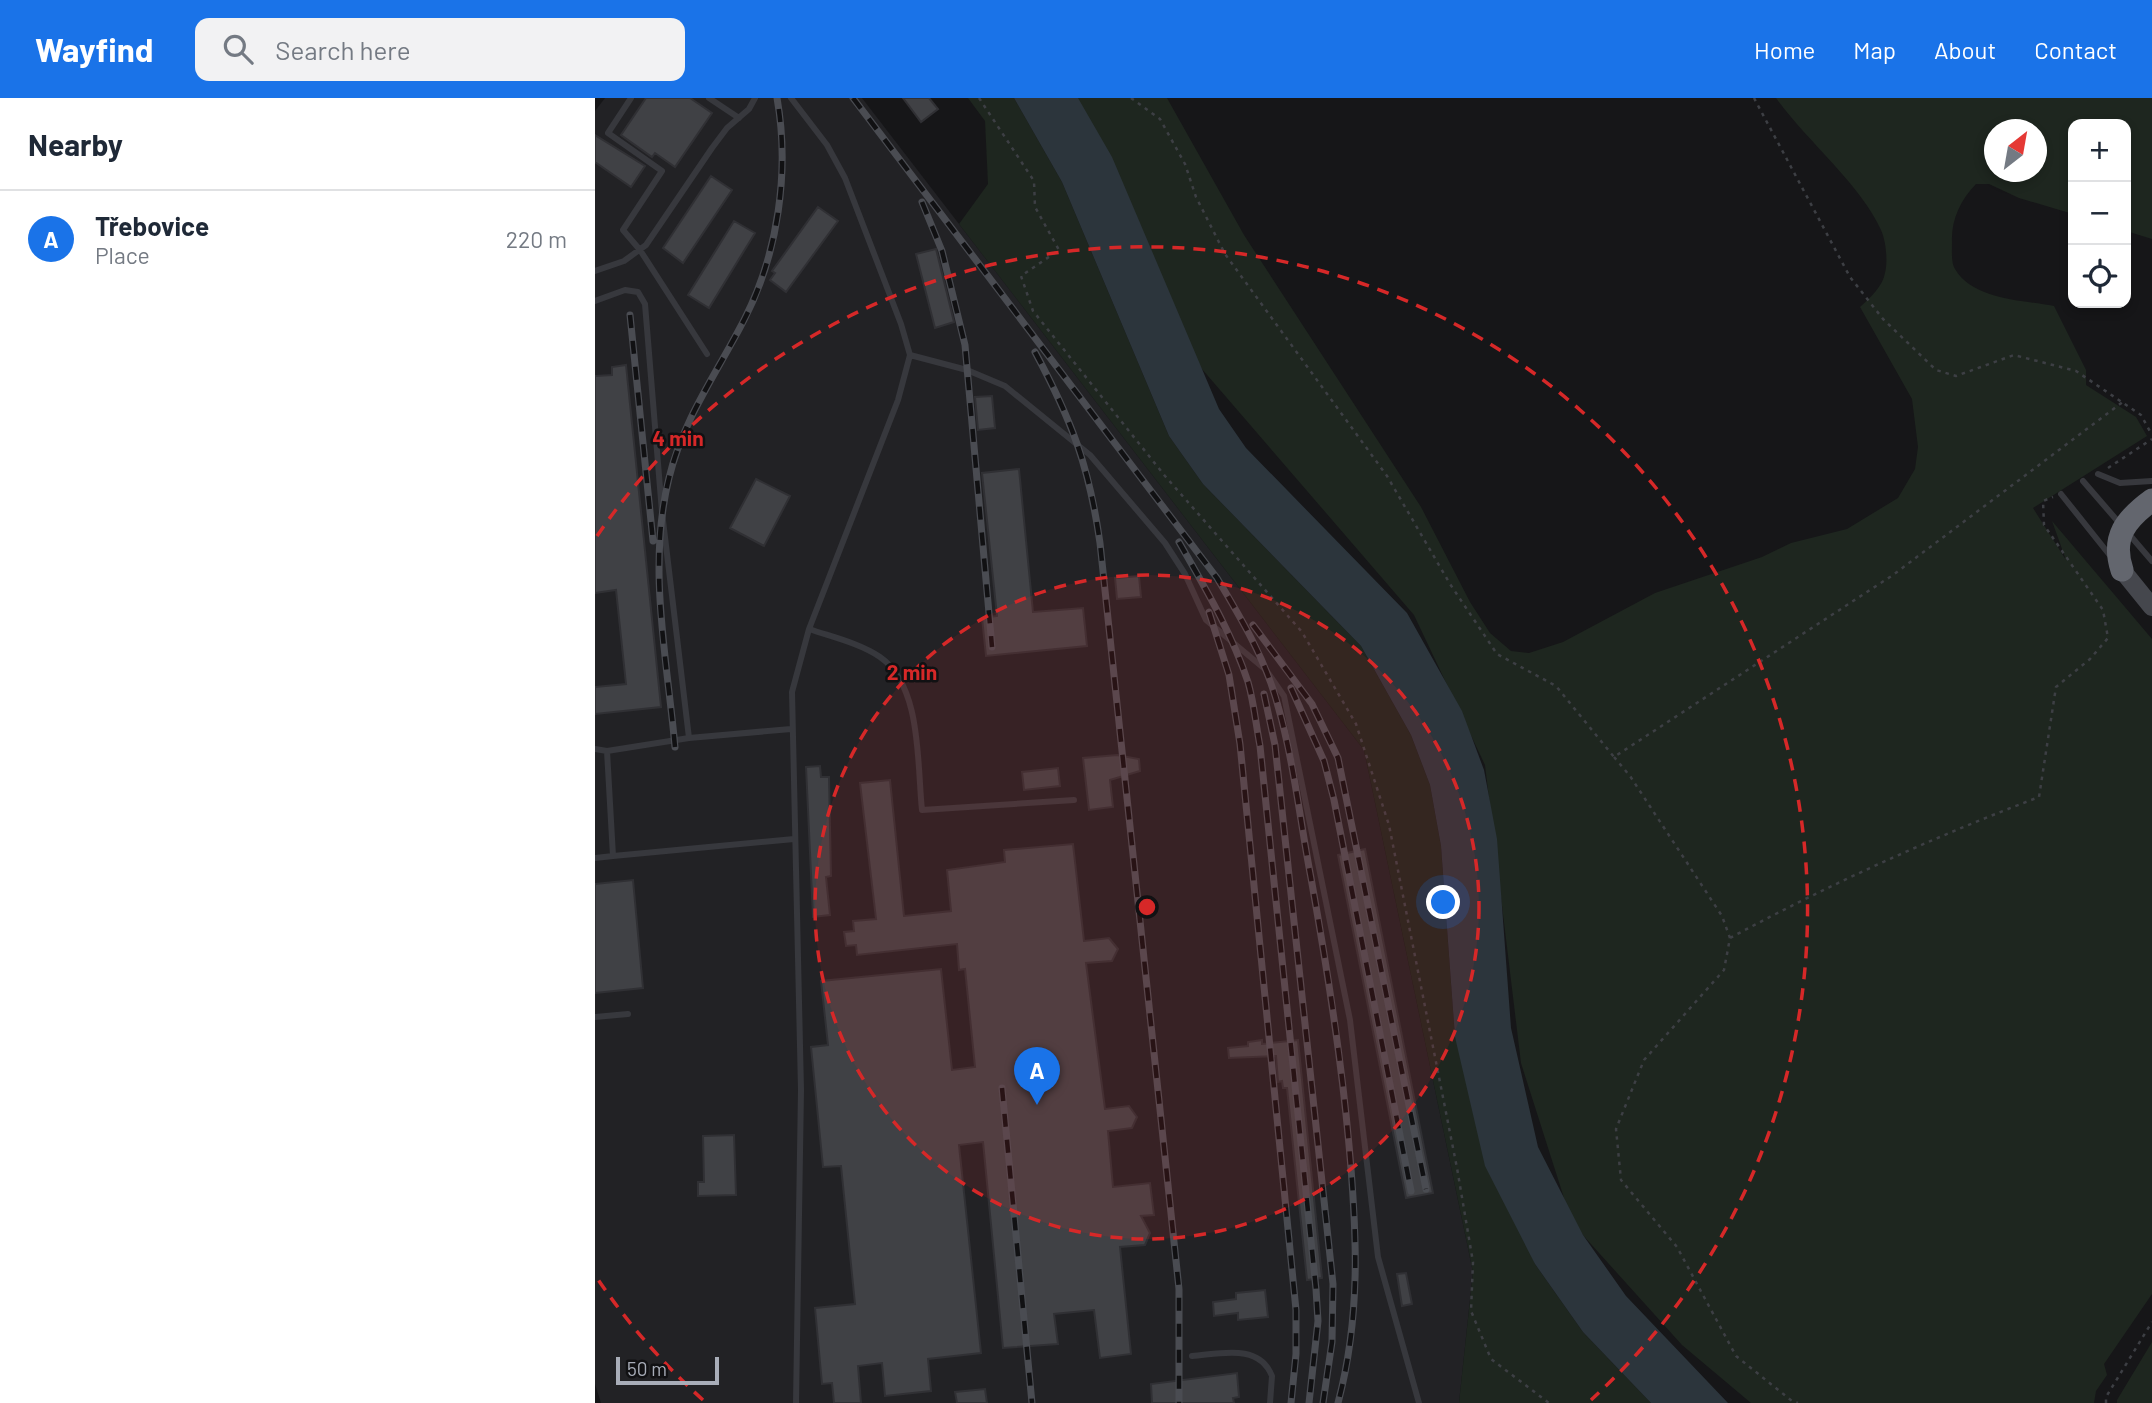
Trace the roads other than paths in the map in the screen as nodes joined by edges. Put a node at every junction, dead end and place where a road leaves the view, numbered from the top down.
1 (631, 98) edge
2 (709, 98) edge
3 (755, 98) edge
4 (791, 98) edge
5 (739, 118) junction
6 (640, 250) junction
7 (595, 271) edge
8 (595, 301) edge
9 (706, 354) dead end
10 (909, 355) junction
11 (2098, 474) road end
12 (2083, 481) dead end
13 (2152, 481) edge
14 (2061, 494) road end
15 (2152, 500) edge
16 (2123, 527) junction
17 (2152, 561) edge
18 (2122, 570) junction
19 (2152, 607) edge
20 (809, 629) junction
21 (791, 729) junction
22 (689, 738) junction
23 (595, 749) edge
24 (607, 751) junction
25 (1074, 800) dead end
26 (793, 839) junction
27 (613, 856) junction
28 (595, 858) edge
29 (628, 1014) dead end
30 (595, 1017) edge
31 (1192, 1356) dead end
32 (796, 1403) edge
33 (1270, 1403) edge
34 (1419, 1403) edge

1 - 6 lane
2 - 5 lane
3 - 5 lane
4 - 10 lane
5 - 6 lane
6 - 7 lane
6 - 9 lane
8 - 22 lane
10 - 20 lane
10 - 34 lane
11 - 13 lane
12 - 16 lane
14 - 18 lane
15 - 16 highway
16 - 17 lane
16 - 18 highway
18 - 19 main road
20 - 21 lane
20 - 25 lane
21 - 22 lane
21 - 26 lane
22 - 24 lane
23 - 24 lane
24 - 27 lane
26 - 27 lane
26 - 32 lane
27 - 28 lane
29 - 30 lane
31 - 33 lane

